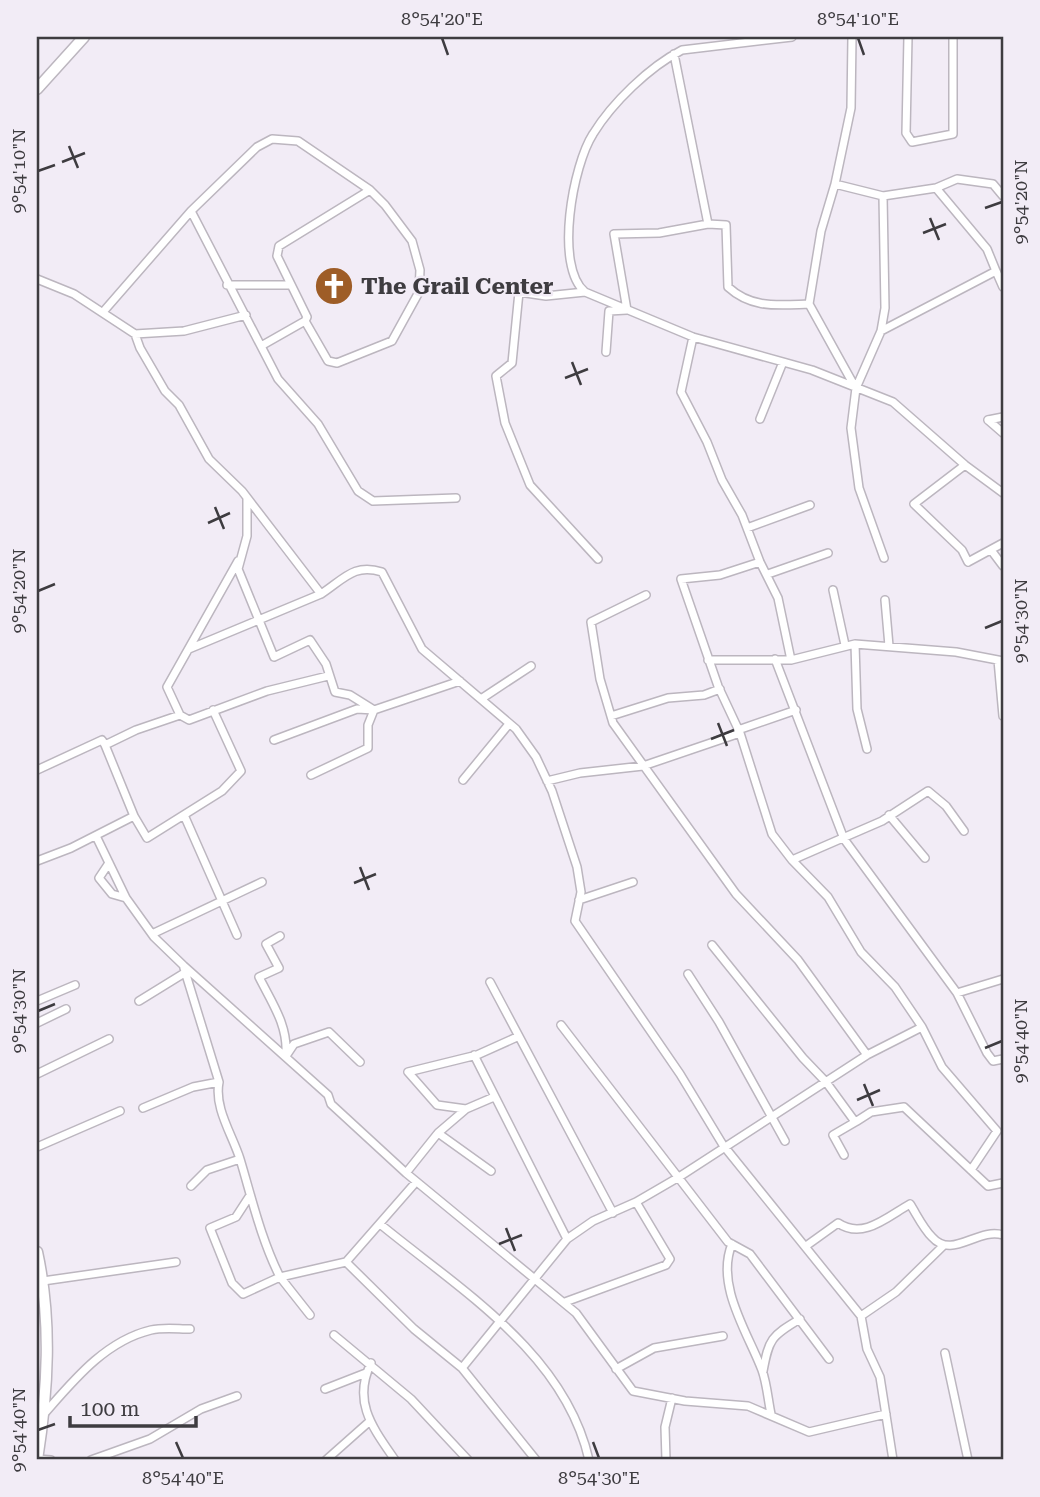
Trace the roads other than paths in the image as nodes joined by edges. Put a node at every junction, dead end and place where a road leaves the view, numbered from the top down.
1 (792, 37) edge
2 (852, 37) edge
3 (908, 37) edge
4 (953, 37) edge
5 (78, 38) edge
6 (674, 54) junction
7 (37, 89) edge
8 (835, 184) junction
9 (936, 188) junction
10 (370, 190) junction
11 (883, 196) junction
12 (1003, 196) edge
13 (191, 211) junction
14 (708, 223) junction
15 (996, 271) junction
16 (37, 279) edge
17 (227, 285) junction
18 (291, 285) junction
19 (1003, 287) edge
20 (585, 292) junction
21 (809, 304) junction
22 (628, 310) junction
23 (103, 312) junction
24 (246, 315) junction
25 (305, 321) junction
26 (881, 331) junction
27 (135, 334) junction
28 (694, 337) junction
29 (261, 346) junction
30 (606, 352) dead end
31 (783, 362) junction
32 (856, 388) junction
33 (760, 418) dead end
34 (1003, 418) edge
35 (1003, 433) edge
36 (965, 465) junction
37 (1002, 489) edge
38 (247, 498) junction
39 (456, 498) dead end
40 (810, 505) dead end
41 (747, 528) junction
42 (1003, 543) edge
43 (991, 550) junction
44 (828, 553) dead end
45 (241, 555) junction
46 (884, 558) dead end
47 (598, 559) dead end
48 (760, 562) junction
49 (1003, 566) edge
50 (768, 574) junction
51 (833, 590) dead end
52 (321, 594) junction
53 (646, 595) dead end
54 (885, 600) dead end
55 (259, 621) junction
56 (855, 644) junction
57 (845, 645) junction
58 (889, 646) junction
59 (188, 649) junction
60 (775, 659) junction
61 (708, 660) junction
62 (791, 660) junction
63 (1001, 660) edge
64 (531, 666) dead end
65 (328, 676) junction
66 (460, 681) junction
67 (720, 689) junction
68 (481, 699) junction
69 (213, 710) junction
70 (374, 710) junction
71 (796, 710) junction
72 (180, 715) junction
73 (611, 716) junction
74 (1003, 716) edge
75 (509, 724) junction
76 (739, 731) junction
77 (274, 740) dead end
78 (105, 745) junction
79 (867, 749) dead end
80 (643, 766) junction
81 (37, 770) edge
82 (310, 775) dead end
83 (463, 780) dead end
84 (547, 781) junction
85 (184, 815) junction
86 (889, 815) junction
87 (134, 816) junction
88 (964, 831) dead end
89 (96, 836) junction
90 (844, 839) junction
91 (925, 858) dead end
92 (792, 860) junction
93 (37, 862) edge
94 (109, 863) junction
95 (633, 881) dead end
96 (261, 882) dead end
97 (125, 898) junction
98 (223, 900) junction
99 (579, 900) junction
100 (152, 934) junction
101 (237, 935) dead end
102 (280, 936) dead end
103 (712, 945) dead end
104 (185, 969) junction
105 (688, 974) dead end
106 (1003, 979) edge
107 (489, 982) dead end
108 (75, 985) dead end
109 (957, 993) junction
110 (38, 998) edge
111 (139, 1001) dead end
112 (66, 1009) dead end
113 (37, 1023) edge
114 (561, 1025) dead end
115 (922, 1027) junction
116 (517, 1037) junction
117 (109, 1040) dead end
118 (474, 1055) junction
119 (867, 1055) junction
120 (286, 1056) junction
121 (1003, 1059) edge
122 (360, 1062) dead end
123 (37, 1074) edge
124 (219, 1082) junction
125 (827, 1082) junction
126 (494, 1097) junction
127 (143, 1108) dead end
128 (466, 1109) junction
129 (120, 1111) dead end
130 (772, 1115) junction
131 (857, 1121) junction
132 (438, 1133) junction
133 (785, 1141) dead end
134 (723, 1146) junction
135 (37, 1147) edge
136 (844, 1155) dead end
137 (240, 1159) junction
138 (971, 1170) junction
139 (491, 1171) dead end
140 (406, 1173) junction
141 (679, 1177) junction
142 (416, 1182) junction
143 (1003, 1182) edge
144 (191, 1186) dead end
145 (249, 1197) junction
146 (636, 1202) junction
147 (613, 1213) junction
148 (380, 1224) junction
149 (1003, 1235) edge
150 (567, 1239) junction
151 (732, 1244) junction
152 (806, 1246) junction
153 (943, 1246) junction
154 (37, 1252) edge
155 (176, 1262) dead end
156 (346, 1262) junction
157 (535, 1276) junction
158 (280, 1277) junction
159 (43, 1281) junction
160 (565, 1302) junction
161 (41, 1308) edge
162 (310, 1315) dead end
163 (862, 1316) junction
164 (800, 1320) junction
165 (501, 1323) junction
166 (190, 1329) dead end
167 (334, 1335) dead end
168 (723, 1336) dead end
169 (945, 1353) dead end
170 (829, 1359) dead end
171 (371, 1363) junction
172 (462, 1368) junction
173 (616, 1369) junction
174 (763, 1371) junction
175 (366, 1373) junction
176 (41, 1380) edge
177 (325, 1389) dead end
178 (237, 1396) dead end
179 (672, 1398) junction
180 (771, 1414) junction
181 (886, 1414) junction
182 (43, 1415) junction
183 (370, 1420) junction
184 (37, 1459) edge
185 (51, 1460) edge
186 (91, 1460) edge
187 (326, 1460) edge
188 (395, 1460) edge
189 (468, 1460) edge
190 (536, 1460) edge
191 (589, 1460) edge
192 (666, 1460) edge
193 (893, 1460) edge
194 (968, 1460) edge

1 - 6 street
2 - 8 street
3 - 4 street
5 - 7 main road
6 - 14 street
6 - 20 street
8 - 11 street
8 - 21 street
9 - 11 street
9 - 12 street
9 - 15 street
10 - 13 street
10 - 18 street
10 - 25 street
11 - 26 street
13 - 17 street
13 - 23 street
14 - 21 street
14 - 22 street
15 - 19 street
15 - 26 street
16 - 23 street
17 - 18 street
17 - 24 street
18 - 25 street
20 - 22 street
20 - 47 street
21 - 32 street
22 - 28 street
22 - 30 street
23 - 27 street
24 - 27 street
24 - 29 street
25 - 29 street
26 - 32 street
27 - 38 street
28 - 31 street
28 - 41 street
29 - 39 street
31 - 32 street
31 - 33 street
32 - 36 street
32 - 46 street
34 - 35 street
36 - 37 street
36 - 43 street
38 - 45 street
38 - 52 street
40 - 41 street
41 - 48 street
42 - 43 street
43 - 49 street
44 - 50 street
45 - 55 street
45 - 59 street
48 - 50 street
48 - 61 street
50 - 62 street
51 - 57 street
52 - 55 street
52 - 66 street
53 - 73 street
54 - 58 street
55 - 59 street
55 - 65 street
56 - 57 street
56 - 58 street
56 - 79 street
57 - 62 street
58 - 63 street
59 - 72 street
60 - 61 street
60 - 62 street
60 - 71 street
61 - 67 street
63 - 74 street
64 - 68 street
65 - 69 street
65 - 70 street
66 - 68 street
66 - 70 street
67 - 73 street
67 - 76 street
68 - 75 street
69 - 72 street
69 - 85 street
70 - 77 street
70 - 82 street
71 - 76 street
71 - 90 street
72 - 78 street
73 - 80 street
75 - 83 street
75 - 84 street
76 - 80 street
76 - 92 street
78 - 81 street
78 - 87 street
80 - 84 street
80 - 119 street
84 - 99 street
85 - 87 street
85 - 98 street
86 - 88 street
86 - 90 street
86 - 91 street
87 - 89 street
89 - 93 street
89 - 94 street
90 - 92 street
90 - 109 street
92 - 115 street
94 - 97 street
94 - 97 street
95 - 99 street
96 - 98 street
97 - 100 street
98 - 100 street
98 - 101 street
99 - 134 street
100 - 104 street
102 - 120 street
103 - 125 street
104 - 111 street
104 - 120 street
104 - 124 street
105 - 130 street
106 - 109 street
107 - 116 street
108 - 110 street
109 - 121 street
112 - 113 street
114 - 141 street
115 - 119 street
115 - 138 street
116 - 118 street
116 - 147 street
117 - 123 street
118 - 126 street
118 - 128 street
119 - 125 street
120 - 122 street
120 - 140 street
124 - 127 street
124 - 137 street
125 - 130 street
125 - 131 street
126 - 128 street
126 - 150 street
128 - 132 street
129 - 135 street
130 - 133 street
130 - 134 street
131 - 136 street
131 - 138 street
132 - 139 street
132 - 140 street
134 - 141 street
134 - 152 street
137 - 144 street
137 - 145 street
138 - 143 street
140 - 142 street
141 - 146 street
141 - 151 street
142 - 148 street
142 - 157 street
145 - 158 street
145 - 158 street
146 - 147 street
146 - 160 street
147 - 150 street
148 - 156 street
148 - 165 street
149 - 153 street
150 - 157 street
151 - 164 street
151 - 174 street
152 - 153 street
152 - 163 street
153 - 163 street
154 - 159 main road
155 - 159 street
156 - 158 street
156 - 172 street
157 - 160 street
157 - 165 street
158 - 162 street
159 - 161 main road
160 - 173 street
161 - 176 main road
163 - 181 street
164 - 170 street
164 - 174 street
165 - 172 street
165 - 191 street
166 - 182 street
167 - 171 street
168 - 173 street
169 - 194 street
171 - 175 street
171 - 189 street
172 - 190 street
173 - 179 street
174 - 180 street
175 - 177 street
175 - 183 street
176 - 182 main road
178 - 186 street
179 - 180 street
179 - 192 street
180 - 181 street
181 - 193 street
182 - 184 main road
183 - 187 street
183 - 188 street
184 - 185 street

